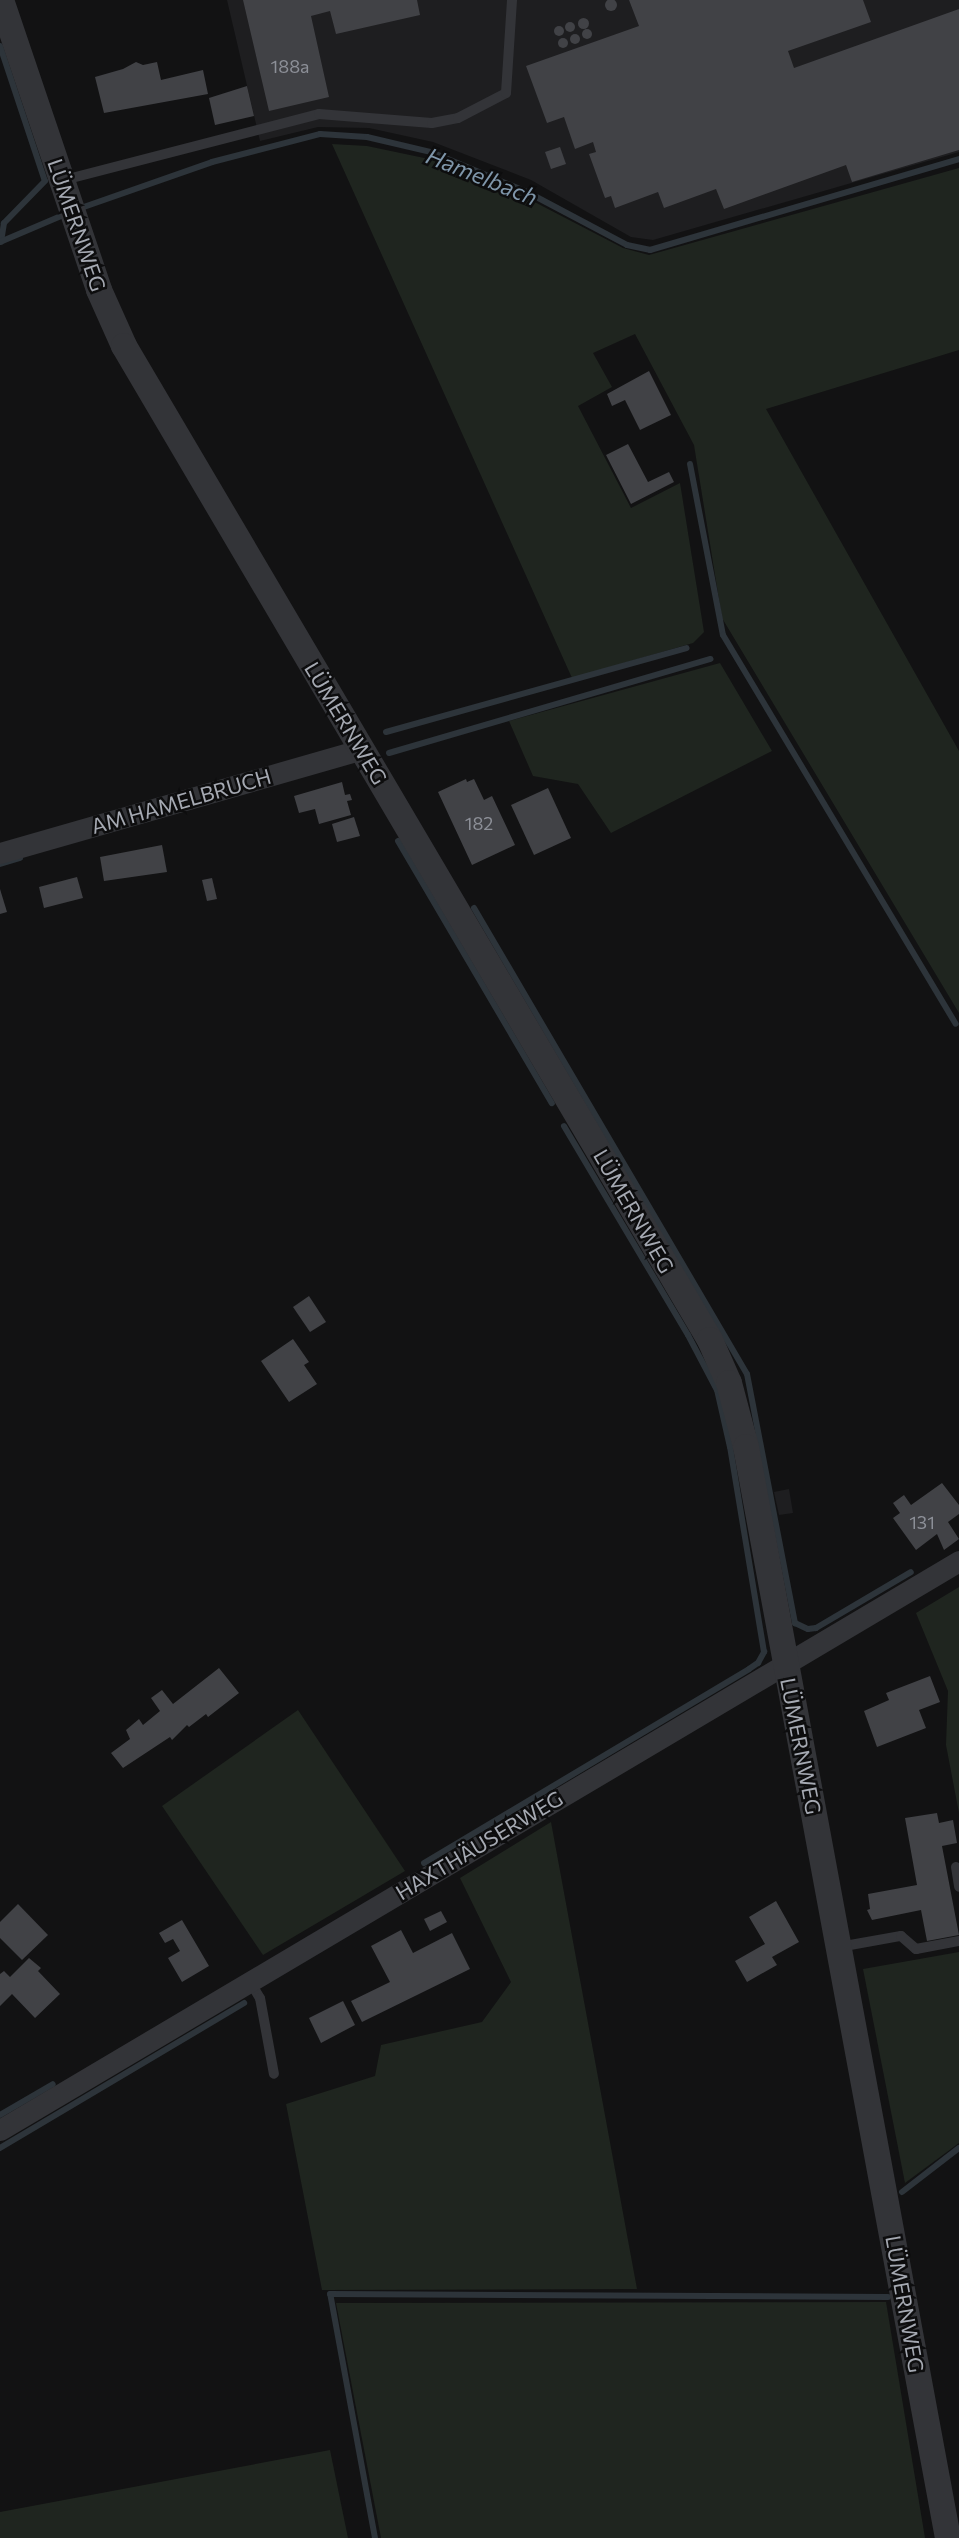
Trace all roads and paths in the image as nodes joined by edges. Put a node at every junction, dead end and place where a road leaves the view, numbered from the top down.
1 (1, 0) edge
2 (512, 0) edge
3 (64, 190) junction
4 (362, 749) junction
5 (0, 853) edge
6 (959, 1561) edge
7 (786, 1664) junction
8 (956, 1867) dead end
9 (959, 1887) edge
10 (959, 1941) edge
11 (839, 1947) junction
12 (249, 1980) junction
13 (274, 2074) dead end
14 (0, 2130) edge
15 (948, 2538) edge

1 - 3 street, LÜMERNWEG
2 - 3 lane
3 - 4 street, LÜMERNWEG
4 - 5 street, AM HAMELBRUCH
4 - 7 street, LÜMERNWEG
6 - 7 street, HAXTHÄUSERWEG
7 - 11 street, LÜMERNWEG
7 - 12 street, HAXTHÄUSERWEG
8 - 9 lane
10 - 11 lane
11 - 15 street, LÜMERNWEG
12 - 13 lane
12 - 14 street, HAXTHÄUSERWEG

